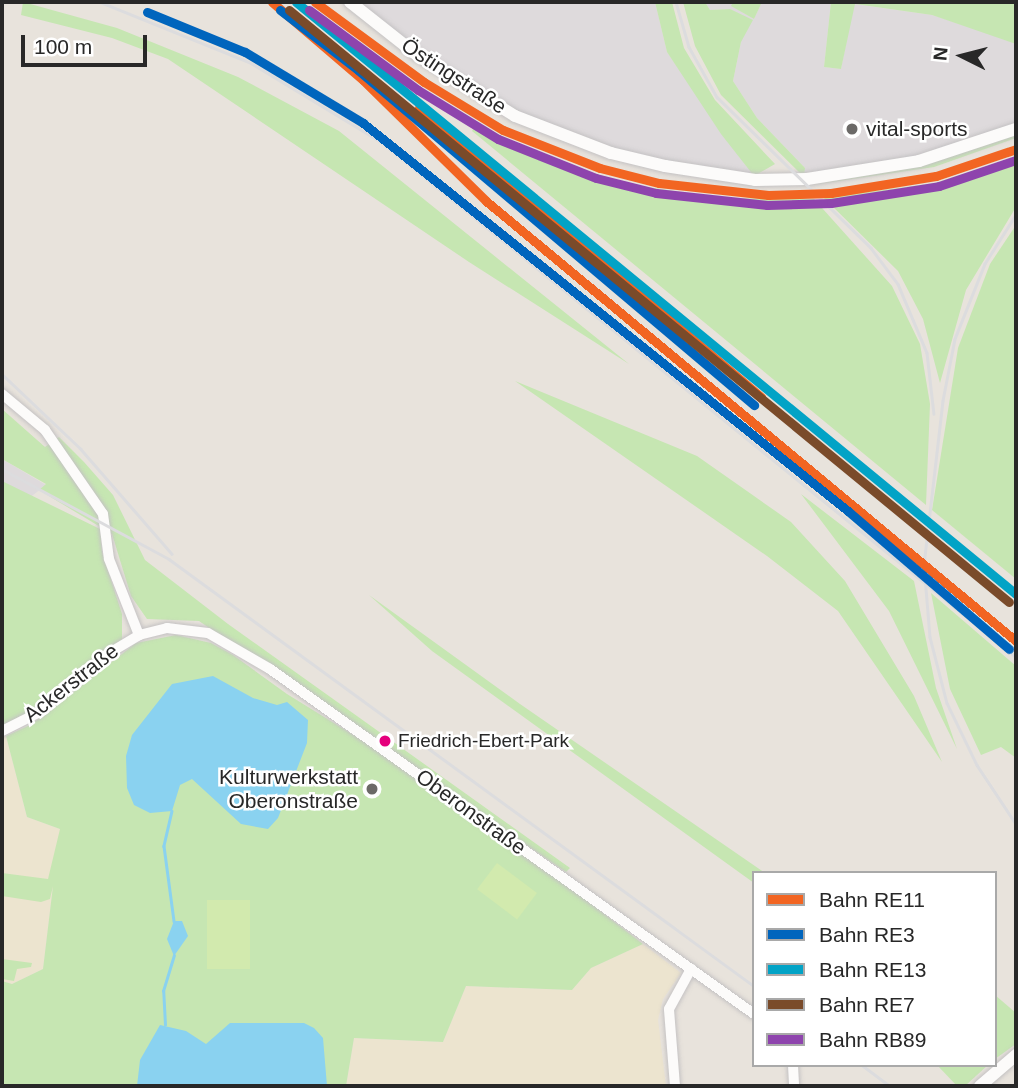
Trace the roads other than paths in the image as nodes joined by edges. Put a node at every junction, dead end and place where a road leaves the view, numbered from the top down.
1 (350, 2) edge
2 (1016, 129) edge
3 (2, 394) edge
4 (139, 635) junction
5 (2, 731) edge
6 (691, 969) junction
7 (752, 1013) edge
8 (1016, 1055) edge
9 (793, 1067) edge
10 (675, 1086) edge
11 (794, 1086) edge
12 (980, 1086) edge

1 - 2 street, Östingstraße
3 - 4 street
4 - 5 street, Ackerstraße
4 - 6 street, Oberonstraße
6 - 7 street, Oberonstraße
6 - 10 street
8 - 12 street
9 - 11 street

